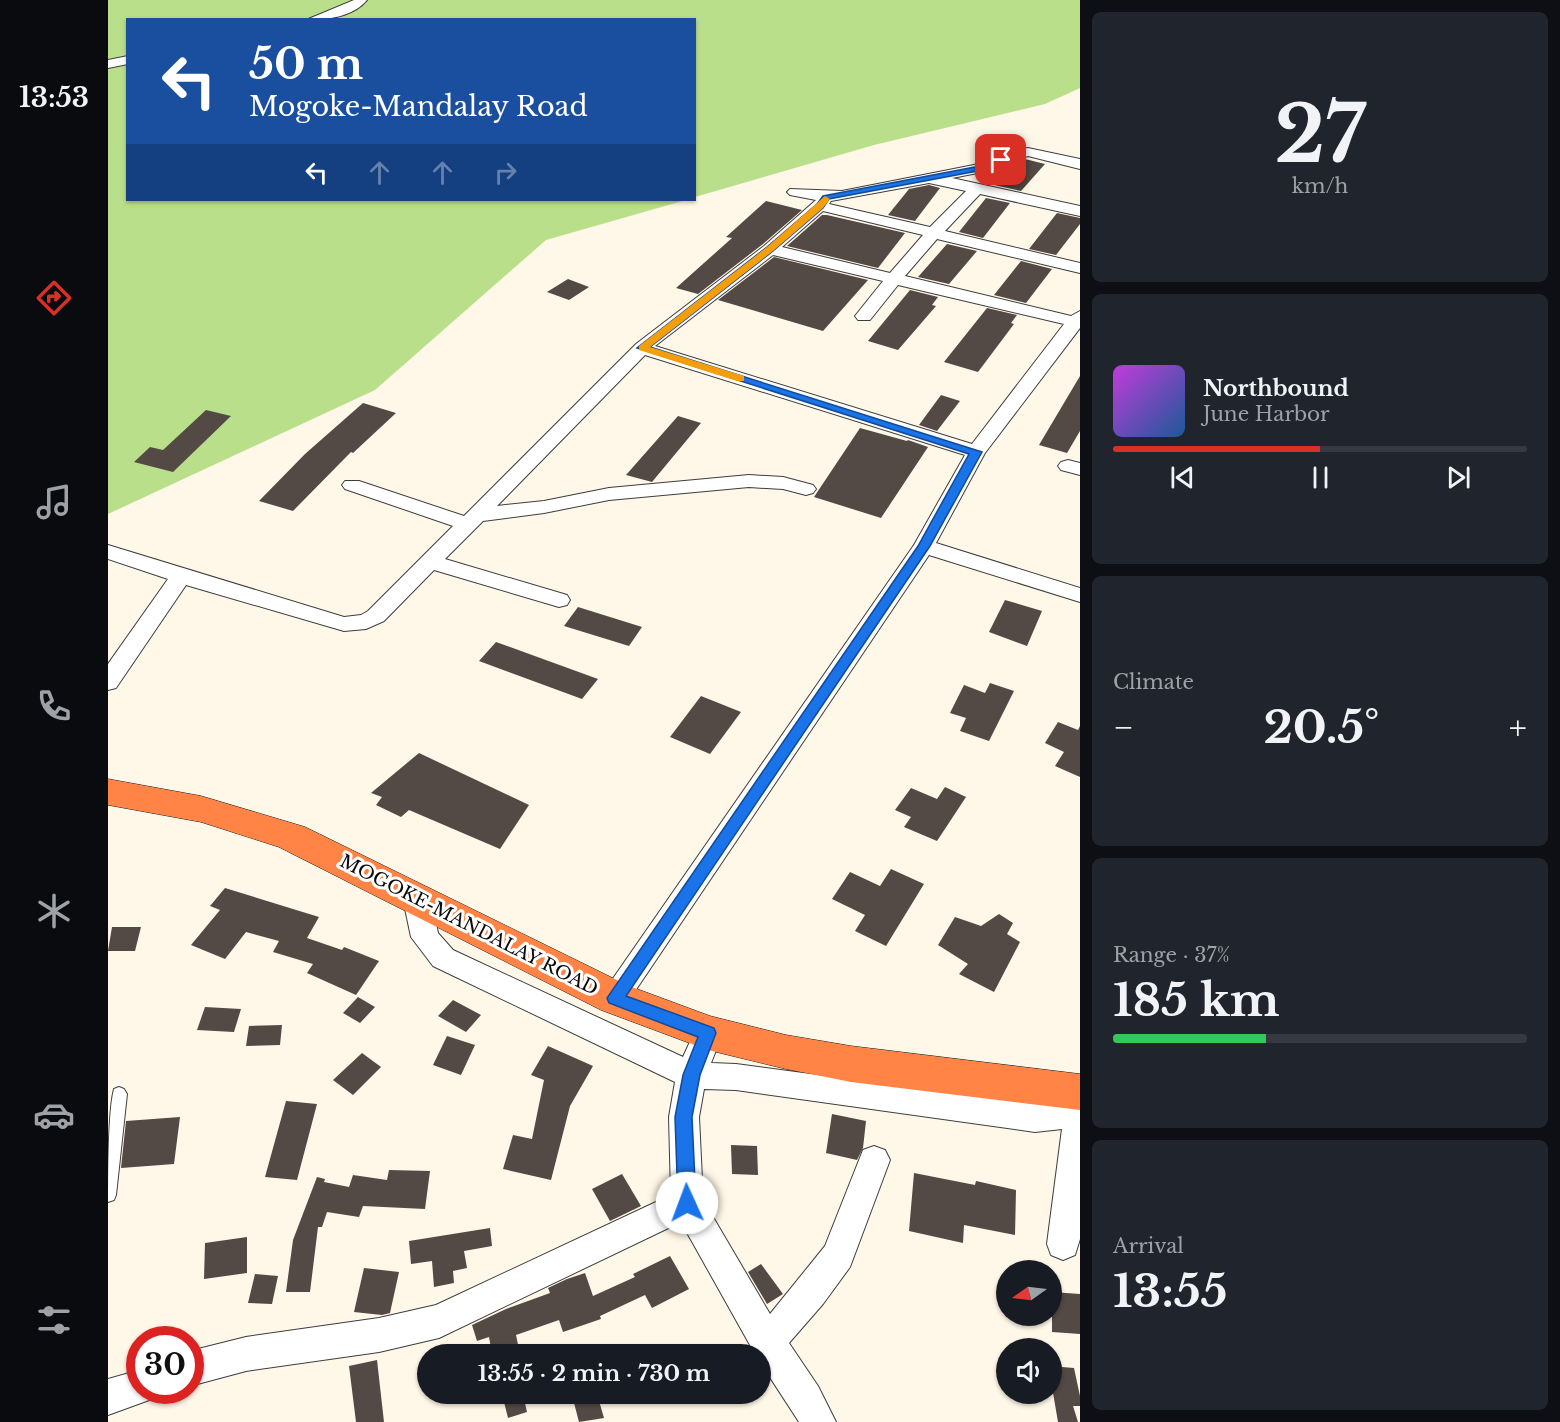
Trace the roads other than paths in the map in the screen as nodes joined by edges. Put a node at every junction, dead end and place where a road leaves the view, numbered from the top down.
1 (361, 0) edge
2 (318, 18) edge
3 (126, 60) edge
4 (108, 64) edge
5 (1080, 164) edge
6 (929, 178) junction
7 (976, 189) junction
8 (795, 192) dead end
9 (823, 202) junction
10 (1080, 211) edge
11 (933, 232) junction
12 (770, 249) junction
13 (1080, 268) edge
14 (891, 280) junction
15 (864, 316) dead end
16 (1078, 319) edge
17 (642, 348) junction
18 (976, 452) junction
19 (352, 485) dead end
20 (806, 489) dead end
21 (472, 519) junction
22 (924, 546) junction
23 (108, 552) edge
24 (430, 562) junction
25 (181, 576) junction
26 (1080, 595) edge
27 (560, 600) dead end
28 (108, 682) edge
29 (108, 792) edge
30 (417, 899) junction
31 (615, 998) junction
32 (708, 1033) junction
33 (691, 1075) junction
34 (1080, 1092) edge
35 (119, 1094) dead end
36 (1080, 1114) edge
37 (874, 1160) dead end
38 (108, 1195) edge
39 (687, 1203) junction
40 (1064, 1244) dead end
41 (767, 1342) junction
42 (204, 1365) edge
43 (126, 1391) edge
44 (108, 1397) edge
45 (818, 1422) edge

1 - 2 street
3 - 4 street
5 - 6 street
6 - 7 street
6 - 9 street
7 - 10 street
7 - 11 street
8 - 9 street
9 - 11 street
9 - 12 street
11 - 13 street
11 - 14 street
12 - 14 street
12 - 17 street
14 - 15 street
14 - 16 street
16 - 18 street
17 - 18 street
17 - 21 street
18 - 22 street
19 - 21 street
20 - 21 street
21 - 24 street
22 - 26 street
22 - 31 street
23 - 25 street
24 - 25 street
24 - 27 street
25 - 28 street
29 - 30 highway, MOGOKE-MANDALAY ROAD
30 - 31 highway, MOGOKE-MANDALAY ROAD
30 - 33 street
31 - 32 highway, MOGOKE-MANDALAY ROAD
32 - 33 street
32 - 34 highway, MOGOKE-MANDALAY ROAD
33 - 36 street
33 - 39 street
35 - 38 lane
36 - 40 street
37 - 41 street
39 - 41 street
39 - 42 street
41 - 45 street
43 - 44 street

